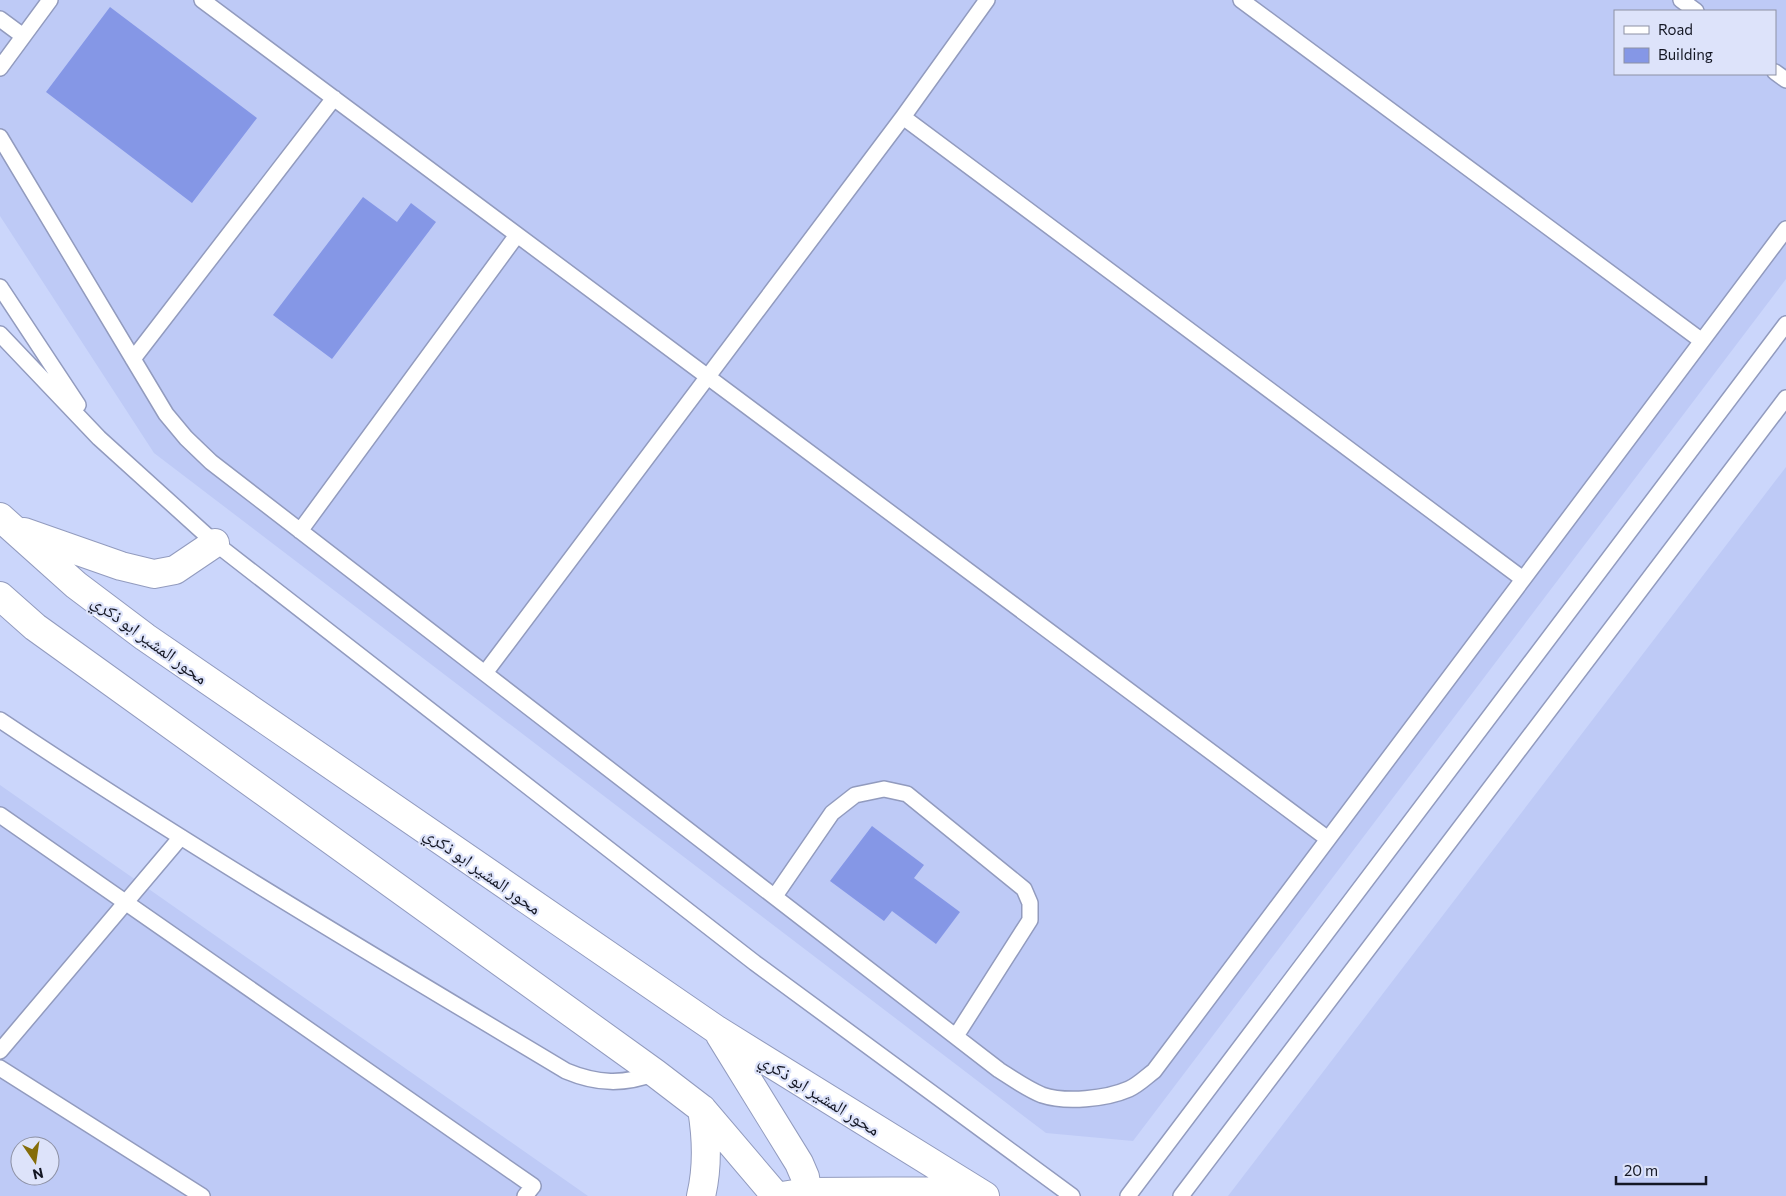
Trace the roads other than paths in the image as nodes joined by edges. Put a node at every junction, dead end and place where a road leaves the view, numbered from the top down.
1 (50, 0) edge
2 (202, 0) edge
3 (987, 0) edge
4 (1241, 0) edge
5 (1681, 0) edge
6 (1695, 10) edge
7 (0, 19) edge
8 (23, 36) junction
9 (0, 68) edge
10 (334, 98) junction
11 (903, 117) junction
12 (0, 137) edge
13 (1786, 229) edge
14 (517, 235) junction
15 (0, 287) edge
16 (1786, 324) edge
17 (0, 334) edge
18 (1702, 341) junction
19 (133, 359) junction
20 (708, 377) junction
21 (1786, 398) edge
22 (99, 438) junction
23 (5, 522) edge
24 (300, 531) junction
25 (215, 543) junction
26 (1524, 579) junction
27 (0, 596) edge
28 (485, 673) junction
29 (0, 720) edge
30 (0, 815) edge
31 (181, 837) junction
32 (1328, 839) junction
33 (775, 896) junction
34 (126, 902) junction
35 (716, 1030) junction
36 (956, 1036) junction
37 (0, 1051) edge
38 (0, 1068) edge
39 (655, 1073) junction
40 (702, 1109) junction
41 (981, 1193) edge
42 (794, 1194) edge
43 (202, 1196) edge
44 (525, 1196) edge
45 (701, 1196) edge
46 (776, 1196) edge
47 (1072, 1196) edge
48 (1128, 1196) edge
49 (1181, 1196) edge

1 - 8 lane
2 - 10 lane
3 - 11 lane
4 - 18 lane
5 - 6 lane
7 - 8 lane
8 - 9 lane
10 - 14 lane
10 - 19 lane
11 - 20 lane
11 - 26 lane
12 - 19 lane
13 - 18 lane
14 - 20 lane
14 - 24 lane
15 - 22 lane
16 - 48 lane
17 - 22 lane
18 - 26 lane
19 - 24 lane
20 - 28 lane
20 - 32 lane
21 - 49 lane
22 - 25 lane
23 - 25 main road
23 - 35 main road, محور المشير ابو ذكري
24 - 28 lane
25 - 47 lane
26 - 32 lane
27 - 39 main road
28 - 33 lane
29 - 31 lane
30 - 34 lane
31 - 34 lane
31 - 39 lane
32 - 36 lane
33 - 36 lane
33 - 36 lane
34 - 37 lane
34 - 44 lane
35 - 41 main road, محور المشير ابو ذكري
35 - 42 main road
38 - 43 lane
39 - 40 main road
40 - 45 main road
40 - 46 main road
41 - 42 main road

